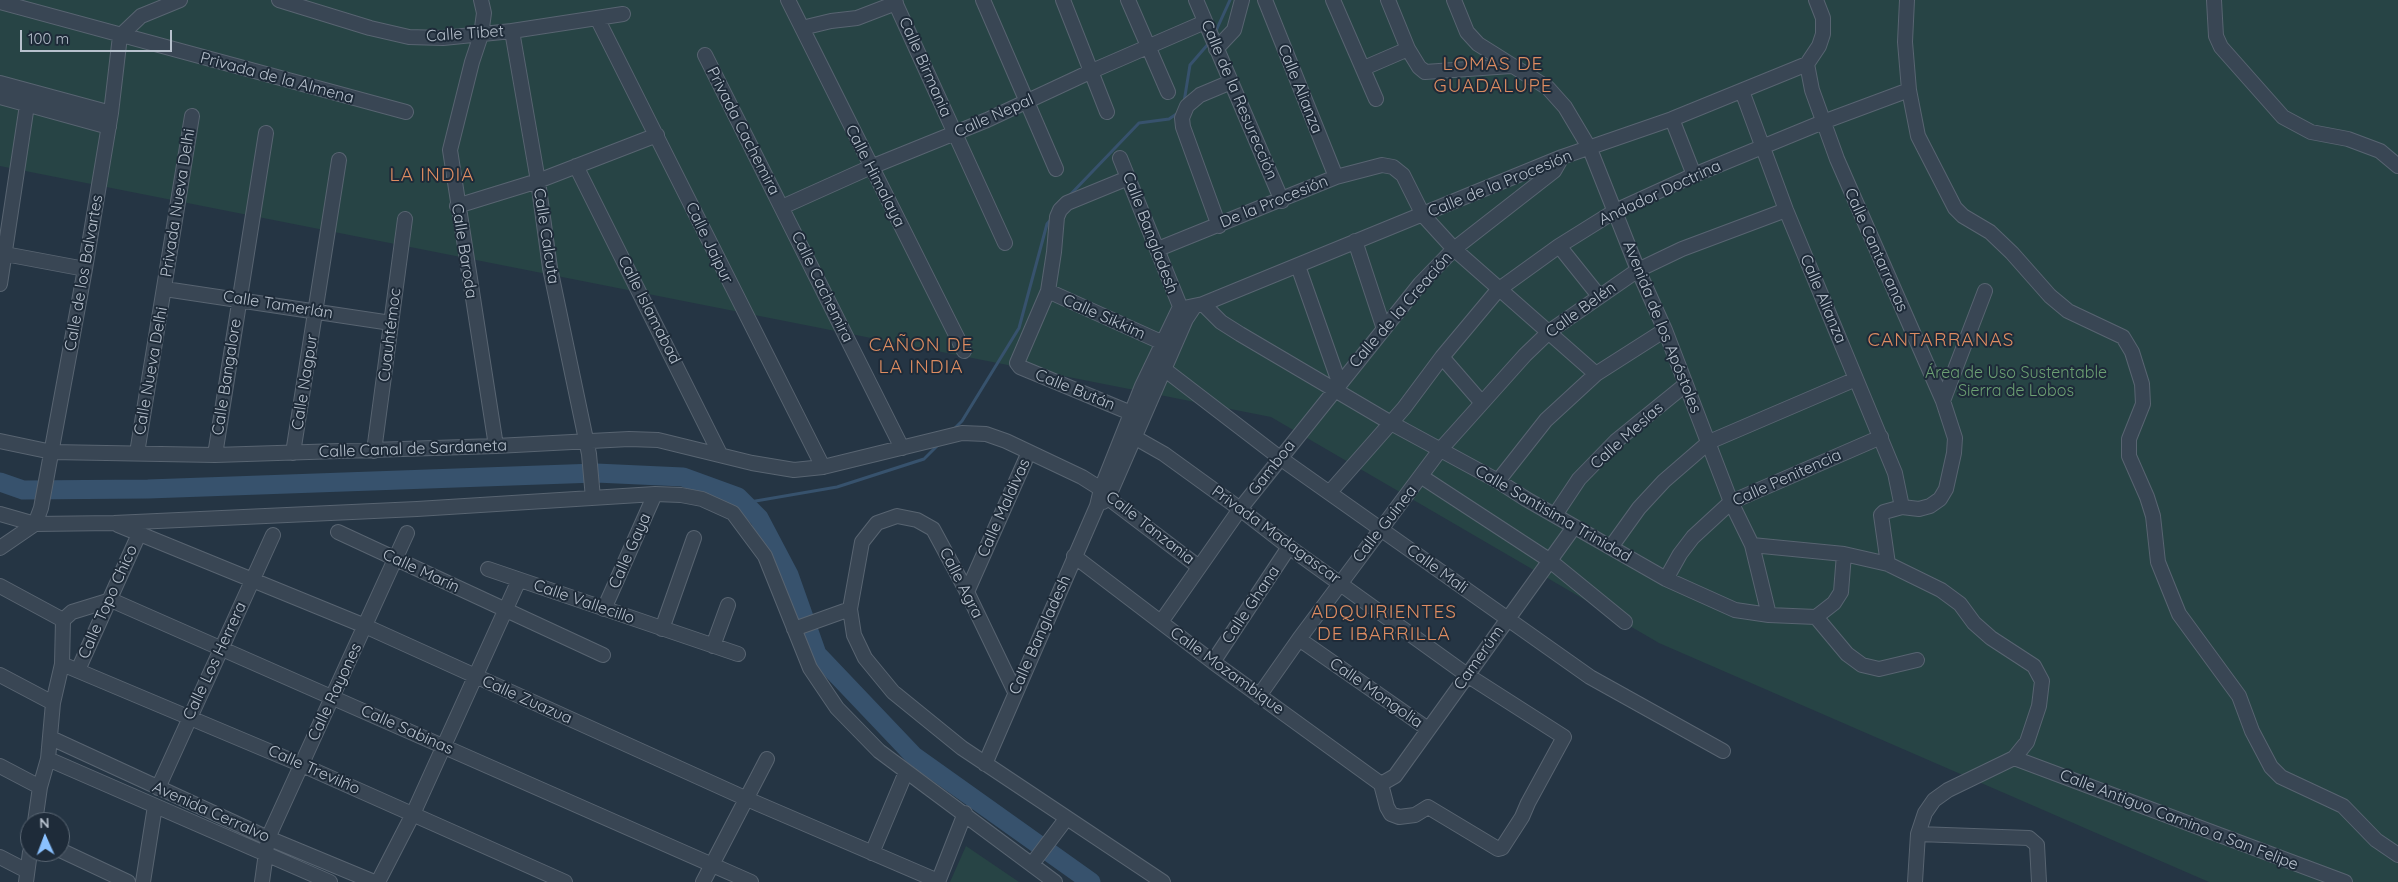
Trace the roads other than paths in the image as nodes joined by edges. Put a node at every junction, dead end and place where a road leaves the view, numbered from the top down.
1 (180, 0) edge
2 (278, 0) edge
3 (481, 0) edge
4 (788, 0) edge
5 (983, 0) edge
6 (1063, 0) edge
7 (1128, 0) edge
8 (1196, 0) edge
9 (1242, 0) edge
10 (1266, 0) edge
11 (1333, 0) edge
12 (1388, 0) edge
13 (1454, 0) edge
14 (1816, 0) edge
15 (1907, 0) edge
16 (2214, 0) edge
17 (895, 1) edge
18 (0, 2) edge
19 (623, 14) dead end
20 (596, 18) junction
21 (1205, 22) junction
22 (802, 28) junction
23 (512, 31) junction
24 (481, 35) junction
25 (120, 36) junction
26 (1149, 46) junction
27 (1216, 49) junction
28 (1408, 49) junction
29 (705, 55) dead end
30 (1807, 64) junction
31 (1511, 66) junction
32 (1364, 68) junction
33 (1092, 71) junction
34 (1231, 82) junction
35 (0, 83) edge
36 (1909, 90) junction
37 (1742, 91) junction
38 (1168, 92) dead end
39 (0, 97) edge
40 (1376, 99) dead end
41 (1027, 101) junction
42 (27, 105) junction
43 (406, 112) dead end
44 (1107, 112) dead end
45 (192, 116) dead end
46 (1672, 119) junction
47 (110, 120) junction
48 (1823, 122) junction
49 (266, 133) dead end
50 (954, 134) junction
51 (657, 135) junction
52 (1763, 147) junction
53 (1590, 148) junction
54 (1562, 157) junction
55 (1120, 158) dead end
56 (339, 160) dead end
57 (576, 166) junction
58 (2398, 166) edge
59 (871, 167) junction
60 (1056, 169) dead end
61 (1694, 174) junction
62 (1336, 177) junction
63 (1128, 178) junction
64 (538, 181) junction
65 (1496, 185) junction
66 (1282, 201) junction
67 (6, 202) edge
68 (1512, 203) junction
69 (457, 206) junction
70 (782, 207) junction
71 (1786, 210) junction
72 (1615, 211) junction
73 (1423, 215) junction
74 (405, 219) dead end
75 (1219, 226) junction
76 (1355, 241) junction
77 (1005, 243) dead end
78 (1559, 246) junction
79 (1158, 249) junction
80 (1454, 249) junction
81 (5, 254) junction
82 (1298, 266) junction
83 (85, 269) junction
84 (1638, 270) junction
85 (0, 284) edge
86 (165, 289) junction
87 (1498, 290) junction
88 (1985, 291) dead end
89 (1048, 292) junction
90 (1599, 296) junction
91 (239, 299) junction
92 (1198, 305) junction
93 (316, 311) junction
94 (1182, 314) junction
95 (391, 323) junction
96 (1384, 328) junction
97 (1665, 330) junction
98 (1550, 331) junction
99 (1161, 342) junction
100 (964, 351) dead end
101 (1442, 357) junction
102 (1164, 369) junction
103 (1596, 374) junction
104 (1856, 379) junction
105 (1337, 385) junction
106 (1685, 385) junction
107 (1943, 401) junction
108 (1482, 403) junction
109 (1131, 413) junction
110 (1391, 423) junction
111 (962, 433) joint
112 (1134, 436) junction
113 (1880, 437) junction
114 (0, 441) edge
115 (1709, 442) junction
116 (496, 446) junction
117 (587, 448) junction
118 (902, 448) junction
119 (374, 450) junction
120 (1440, 450) junction
121 (52, 452) junction
122 (1029, 452) junction
123 (137, 453) junction
124 (293, 453) junction
125 (720, 454) junction
126 (215, 455) junction
127 (1280, 458) junction
128 (823, 467) junction
129 (1422, 477) junction
130 (1498, 481) junction
131 (593, 492) junction
132 (1330, 492) junction
133 (655, 494) junction
134 (1102, 498) junction
135 (1732, 502) junction
136 (1902, 507) junction
137 (1240, 509) junction
138 (0, 514) edge
139 (1555, 515) junction
140 (114, 523) junction
141 (34, 524) junction
142 (1574, 527) junction
143 (1382, 528) junction
144 (338, 532) dead end
145 (407, 533) dead end
146 (139, 534) junction
147 (273, 535) dead end
148 (694, 538) dead end
149 (1752, 545) junction
150 (1289, 547) junction
151 (0, 548) edge
152 (1611, 548) junction
153 (1844, 554) junction
154 (1074, 556) junction
155 (395, 559) junction
156 (1549, 560) junction
157 (1888, 564) junction
158 (1199, 567) junction
159 (488, 569) dead end
160 (253, 579) junction
161 (1666, 579) junction
162 (519, 580) junction
163 (1341, 583) junction
164 (0, 586) edge
165 (967, 592) junction
166 (111, 600) junction
167 (728, 605) dead end
168 (604, 608) junction
169 (850, 609) junction
170 (505, 611) junction
171 (1770, 615) junction
172 (1816, 617) junction
173 (63, 620) junction
174 (1506, 620) junction
175 (1161, 622) junction
176 (1625, 622) dead end
177 (365, 626) junction
178 (798, 627) junction
179 (662, 629) junction
180 (1299, 639) junction
181 (712, 646) junction
182 (222, 648) junction
183 (738, 654) dead end
184 (603, 655) dead end
185 (1917, 660) dead end
186 (1213, 662) junction
187 (62, 664) junction
188 (78, 670) junction
189 (0, 675) edge
190 (1467, 675) junction
191 (476, 677) junction
192 (1015, 692) junction
193 (332, 696) junction
194 (1259, 696) junction
195 (53, 703) junction
196 (189, 716) junction
197 (1428, 729) junction
198 (51, 738) junction
199 (444, 746) junction
200 (1723, 751) dead end
201 (2014, 758) junction
202 (767, 759) dead end
203 (48, 760) junction
204 (985, 764) junction
205 (302, 765) junction
206 (0, 766) edge
207 (906, 772) junction
208 (1381, 784) junction
209 (40, 787) junction
210 (158, 788) junction
211 (748, 799) junction
212 (155, 806) junction
213 (36, 812) edge
214 (965, 813) junction
215 (413, 814) junction
216 (1063, 823) junction
217 (1918, 834) junction
218 (268, 838) junction
219 (872, 853) junction
220 (267, 854) junction
221 (70, 855) edge
222 (2398, 855) edge
223 (0, 857) edge
224 (1036, 860) junction
225 (29, 862) edge
226 (712, 865) junction
227 (27, 877) edge
228 (128, 882) edge
229 (143, 882) edge
230 (262, 882) edge
231 (330, 882) edge
232 (374, 882) edge
233 (378, 882) edge
234 (565, 882) edge
235 (703, 882) edge
236 (751, 882) edge
237 (938, 882) edge
238 (1055, 882) edge
239 (1163, 882) edge
240 (1915, 882) edge
241 (2039, 882) edge
242 (2345, 882) edge

1 - 25 street
2 - 24 street, Calle Tibet
3 - 24 street, Calle Baroda
4 - 22 street, Calle Himalaya
5 - 41 street
6 - 33 street
7 - 26 street
8 - 21 street, Calle de la Resurección
9 - 27 street
10 - 62 street, Calle Alianza
11 - 32 street
12 - 28 street
13 - 31 street, Avenida de los Apóstoles
14 - 30 street
15 - 36 street
16 - 58 street
17 - 22 street
17 - 50 street, Calle Birmania
18 - 25 street, Privada de la Almena
19 - 20 street, Calle Tibet
20 - 23 street, Calle Tibet
20 - 51 street, Calle Jaipur
21 - 26 street, Calle Nepal
21 - 27 street, Calle de la Resurección
22 - 59 street, Calle Himalaya
23 - 24 street, Calle Tibet
23 - 64 street, Calle Calcuta
24 - 69 street, Calle Baroda
25 - 43 street, Privada de la Almena
25 - 47 street, Calle de los Balvartes
26 - 33 street, Calle Nepal
26 - 38 street
27 - 34 street, Calle de la Resurección
28 - 31 street
28 - 32 street
29 - 70 street, Privada Cachemira
30 - 37 street, Calle de la Procesión
30 - 48 street, Calle Cantarranas
31 - 53 street, Avenida de los Apóstoles
32 - 40 street
33 - 41 street, Calle Nepal
33 - 44 street
34 - 66 street, Calle de la Resurección
34 - 75 street
35 - 47 street
36 - 48 street, Andador Doctrina
36 - 222 street
37 - 46 street, Calle de la Procesión
37 - 52 street, Calle Alianza
39 - 42 street
41 - 50 street, Calle Nepal
41 - 60 street
42 - 47 street
42 - 67 street
45 - 86 street, Privada Nueva Delhi
46 - 53 street, Calle de la Procesión
46 - 61 street
47 - 83 street, Calle de los Balvartes
48 - 52 street, Andador Doctrina
48 - 107 street, Calle Cantarranas
49 - 91 street, Calle Bangalore
50 - 59 street, Calle Nepal
50 - 77 street, Calle Birmania
51 - 57 street
51 - 128 street, Calle Jaipur
52 - 61 street, Andador Doctrina
52 - 71 street, Calle Alianza
53 - 54 street, Calle de la Procesión
53 - 72 street, Avenida de los Apóstoles
54 - 65 street, Calle de la Procesión
54 - 68 street, Calle de la Creación
55 - 63 street, Calle Bangladesh
56 - 93 street, Calle Nagpur
57 - 64 street
57 - 125 street, Calle Islamabad
59 - 70 street, Calle Nepal
59 - 100 street, Calle Himalaya
61 - 72 street, Andador Doctrina
62 - 66 street, De la Procesión
62 - 73 street, De la Procesión
63 - 79 street, Calle Bangladesh
63 - 89 street
64 - 69 street
64 - 117 street, Calle Calcuta
65 - 68 street
65 - 73 street, Calle de la Procesión
66 - 75 street, De la Procesión
67 - 81 street
68 - 80 street, Calle de la Creación
69 - 116 street, Calle Baroda
70 - 118 street, Calle Cachemira
71 - 84 street, Calle Belén
71 - 104 street, Calle Alianza
72 - 78 street, Andador Doctrina
72 - 84 street, Avenida de los Apóstoles
73 - 76 street, Calle de la Procesión
73 - 80 street
74 - 95 street, Cuauhtémoc
75 - 79 street, De la Procesión
76 - 82 street, Calle de la Procesión
76 - 96 street
78 - 87 street, Andador Doctrina
78 - 90 street
79 - 94 street, Calle Bangladesh
80 - 87 street
80 - 96 street, Calle de la Creación
81 - 83 street
81 - 85 street
82 - 92 street, Calle de la Procesión
82 - 105 street
83 - 121 street, Calle de los Balvartes
84 - 90 street, Calle Belén
84 - 97 street, Avenida de los Apóstoles
86 - 91 street, Calle Tamerlán
86 - 123 street, Calle Nueva Delhi
87 - 98 street
87 - 101 street, Andador Doctrina
88 - 107 street
89 - 99 street, Calle Sikkim
89 - 109 street, Calle Bután
90 - 98 street, Calle Belén
91 - 93 street, Calle Tamerlán
91 - 126 street, Calle Bangalore
92 - 94 street, Calle de la Procesión
92 - 105 street, Calle Santisima Trinidad
93 - 95 street, Calle Tamerlán
93 - 124 street, Calle Nagpur
94 - 99 street, Calle Bangladesh
94 - 102 street, Calle Bangladesh
95 - 119 street, Cuauhtémoc
96 - 105 street, Calle de la Creación
97 - 103 street
97 - 106 street, Avenida de los Apóstoles
98 - 103 street
98 - 108 street, Calle Belén
99 - 109 street, Calle Bangladesh
101 - 108 street
101 - 110 street, Andador Doctrina
102 - 112 street, Calle Bangladesh
102 - 127 street, Calle Mali
103 - 130 street
104 - 113 street, Calle Alianza
104 - 115 street
105 - 110 street, Calle Santisima Trinidad
105 - 127 street, Gamboa
106 - 115 street, Avenida de los Apóstoles
106 - 139 street, Calle Mesías
107 - 136 street, Calle Cantarranas
108 - 120 street, Calle Belén
109 - 134 street, Calle Bangladesh
110 - 120 street, Calle Santisima Trinidad
110 - 132 street
111 - 118 street, Calle Canal de Sardaneta
111 - 122 street, Calle Tanzania
112 - 134 street, Calle Bangladesh
112 - 137 street, Privada Madagascar
113 - 135 street, Calle Penitencia
113 - 136 street, Calle Alianza
114 - 121 street, Calle Canal de Sardaneta
115 - 135 street, Avenida de los Apóstoles
115 - 152 street
116 - 117 street, Calle Canal de Sardaneta
116 - 119 street, Calle Canal de Sardaneta
117 - 125 street, Calle Canal de Sardaneta
117 - 131 street, Calle Calcuta
118 - 128 street, Calle Canal de Sardaneta
119 - 124 street, Calle Canal de Sardaneta
120 - 129 street, Calle Guinea
120 - 130 street, Calle Santisima Trinidad
121 - 123 street, Calle Canal de Sardaneta
121 - 141 street, Calle de los Balvartes
122 - 134 street, Calle Tanzania
122 - 165 street, Calle Maldivas
123 - 126 street, Calle Canal de Sardaneta
124 - 126 street, Calle Canal de Sardaneta
125 - 128 street, Calle Canal de Sardaneta
127 - 132 street, Calle Mali
127 - 137 street, Gamboa
129 - 143 street, Calle Guinea
129 - 156 street
130 - 139 street, Calle Santisima Trinidad
131 - 133 street
131 - 140 street
132 - 143 street, Calle Mali
133 - 168 street, Calle Gaya
133 - 178 street
134 - 154 street, Calle Bangladesh
134 - 158 street, Calle Tanzania
135 - 149 street, Avenida de los Apóstoles
135 - 161 street, Calle Penitencia
136 - 157 street
137 - 150 street, Privada Madagascar
137 - 158 street, Gamboa
138 - 141 street
139 - 142 street, Calle Santisima Trinidad
140 - 141 street
140 - 146 street, Calle Zuazua
141 - 151 street
142 - 152 street, Calle Santisima Trinidad
142 - 156 street, Camerúm
143 - 163 street, Calle Guinea
143 - 174 street, Calle Mali
144 - 155 street, Calle Marín
145 - 155 street, Calle Rayones
146 - 160 street, Calle Zuazua
146 - 166 street, Calle Topo Chico
147 - 160 street, Calle Los Herrera
148 - 179 street
149 - 153 street
149 - 171 street, Avenida de los Apóstoles
150 - 163 street, Privada Madagascar
150 - 186 street, Calle Ghana
152 - 161 street, Calle Santisima Trinidad
153 - 157 street
153 - 172 street
154 - 175 street, Calle Mozambique
154 - 192 street, Calle Bangladesh
155 - 170 street, Calle Marín
155 - 177 street, Calle Rayones
156 - 174 street, Camerúm
156 - 176 street
157 - 201 street
158 - 175 street, Gamboa
159 - 162 street
160 - 177 street, Calle Zuazua
160 - 182 street, Calle Los Herrera
161 - 171 street, Calle Santisima Trinidad
162 - 168 street, Calle Vallecillo
162 - 170 street, Calle Vallecillo
163 - 180 street, Calle Guinea
163 - 190 street, Privada Madagascar
164 - 173 street
165 - 169 street, Calle Agra
165 - 192 street, Calle Agra
166 - 173 street
166 - 182 street, Calle Sabinas
166 - 188 street, Calle Topo Chico
167 - 181 street
168 - 179 street, Calle Vallecillo
169 - 178 street
169 - 204 street
170 - 184 street, Calle Marín
170 - 191 street, Calle Vallecillo
171 - 172 street, Calle Santisima Trinidad
172 - 185 street
173 - 187 street
174 - 190 street, Camerúm
174 - 200 street, Calle Mali
175 - 186 street, Calle Mozambique
177 - 191 street, Calle Zuazua
177 - 193 street, Calle Rayones
178 - 207 street
179 - 181 street, Calle Vallecillo
180 - 194 street, Calle Guinea
180 - 197 street, Calle Mongolia
181 - 183 street, Calle Vallecillo
182 - 193 street, Calle Sabinas
182 - 196 street, Calle Los Herrera
186 - 194 street, Calle Mozambique
187 - 188 street, Calle Trevilño
187 - 195 street
188 - 196 street, Calle Trevilño
189 - 195 street
190 - 197 street, Camerúm
190 - 208 street, Privada Madagascar
191 - 199 street, Calle Vallecillo
191 - 211 street, Calle Zuazua
192 - 204 street, Calle Bangladesh
193 - 199 street, Calle Sabinas
193 - 205 street, Calle Rayones
194 - 208 street, Calle Mozambique
195 - 198 street
196 - 205 street, Calle Trevilño
196 - 210 street, Calle Los Herrera
197 - 208 street, Camerúm
198 - 203 street
198 - 210 street, Avenida Cerralvo
199 - 215 street, Calle Vallecillo
199 - 226 street, Calle Sabinas
201 - 217 street
201 - 242 street, Calle Antiguo Camino a San Felipe
202 - 211 street
203 - 209 street
203 - 212 street, Avenida Cerralvo
204 - 216 street
205 - 215 street, Calle Trevilño
205 - 218 street, Calle Rayones
206 - 209 street
207 - 214 street
207 - 219 street
209 - 213 street
210 - 218 street, Avenida Cerralvo
211 - 219 street, Calle Zuazua
211 - 226 street
212 - 220 street, Avenida Cerralvo
212 - 229 street
214 - 224 street
214 - 237 street
215 - 233 street, Calle Vallecillo
215 - 234 street, Calle Trevilño
216 - 224 street
216 - 239 street
217 - 240 street
217 - 241 street
218 - 220 street, Calle Rayones
218 - 232 street, Avenida Cerralvo
219 - 237 street, Calle Zuazua
220 - 230 street, Calle Rayones
220 - 231 street, Avenida Cerralvo
221 - 228 street
223 - 227 street
224 - 238 street
225 - 227 street
226 - 235 street
226 - 236 street, Calle Sabinas

